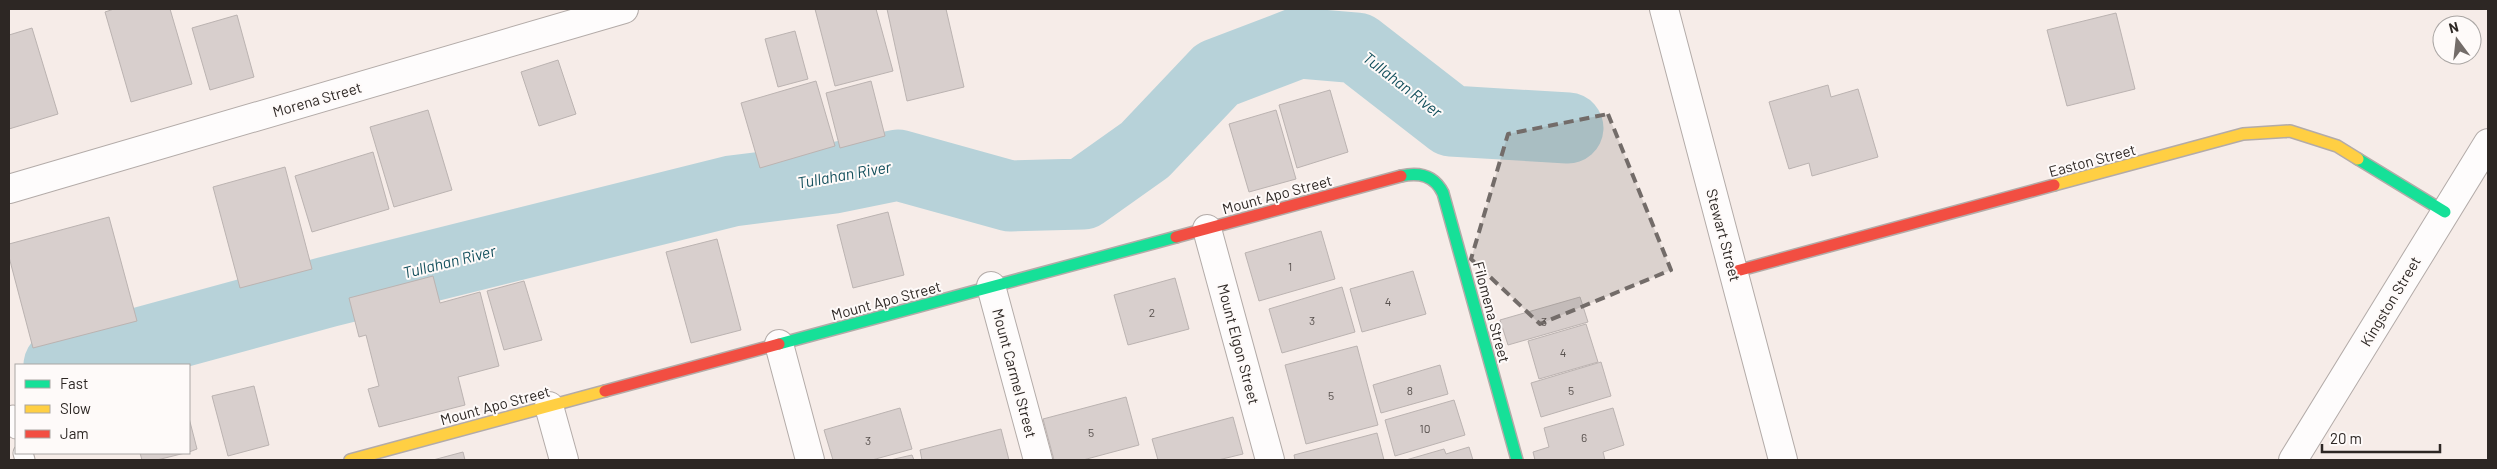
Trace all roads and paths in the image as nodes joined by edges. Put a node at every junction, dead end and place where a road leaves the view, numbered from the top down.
1 (624, 9) edge
2 (1664, 9) edge
3 (2488, 143) edge
4 (1430, 176) joint
5 (9, 189) edge
6 (2444, 212) junction
7 (1207, 229) junction
8 (1734, 272) junction
9 (991, 286) junction
10 (779, 344) junction
11 (549, 406) junction
12 (350, 460) edge
13 (564, 460) edge
14 (810, 460) edge
15 (1038, 460) edge
16 (1270, 460) edge
17 (1517, 460) edge
18 (1783, 460) edge
19 (2293, 460) edge

1 - 5 street, Morena Street
2 - 8 street, Stewart Street
3 - 6 street, Kingston Street
4 - 7 street, Mount Apo Street
4 - 17 street, Filomena Street
6 - 8 street, Easton Street
6 - 19 street, Kingston Street
7 - 9 street, Mount Apo Street
7 - 16 street, Mount Elgon Street
8 - 18 street, Stewart Street
9 - 10 street, Mount Apo Street
9 - 15 street, Mount Carmel Street
10 - 11 street, Mount Apo Street
10 - 14 street
11 - 12 street, Mount Apo Street
11 - 13 street

